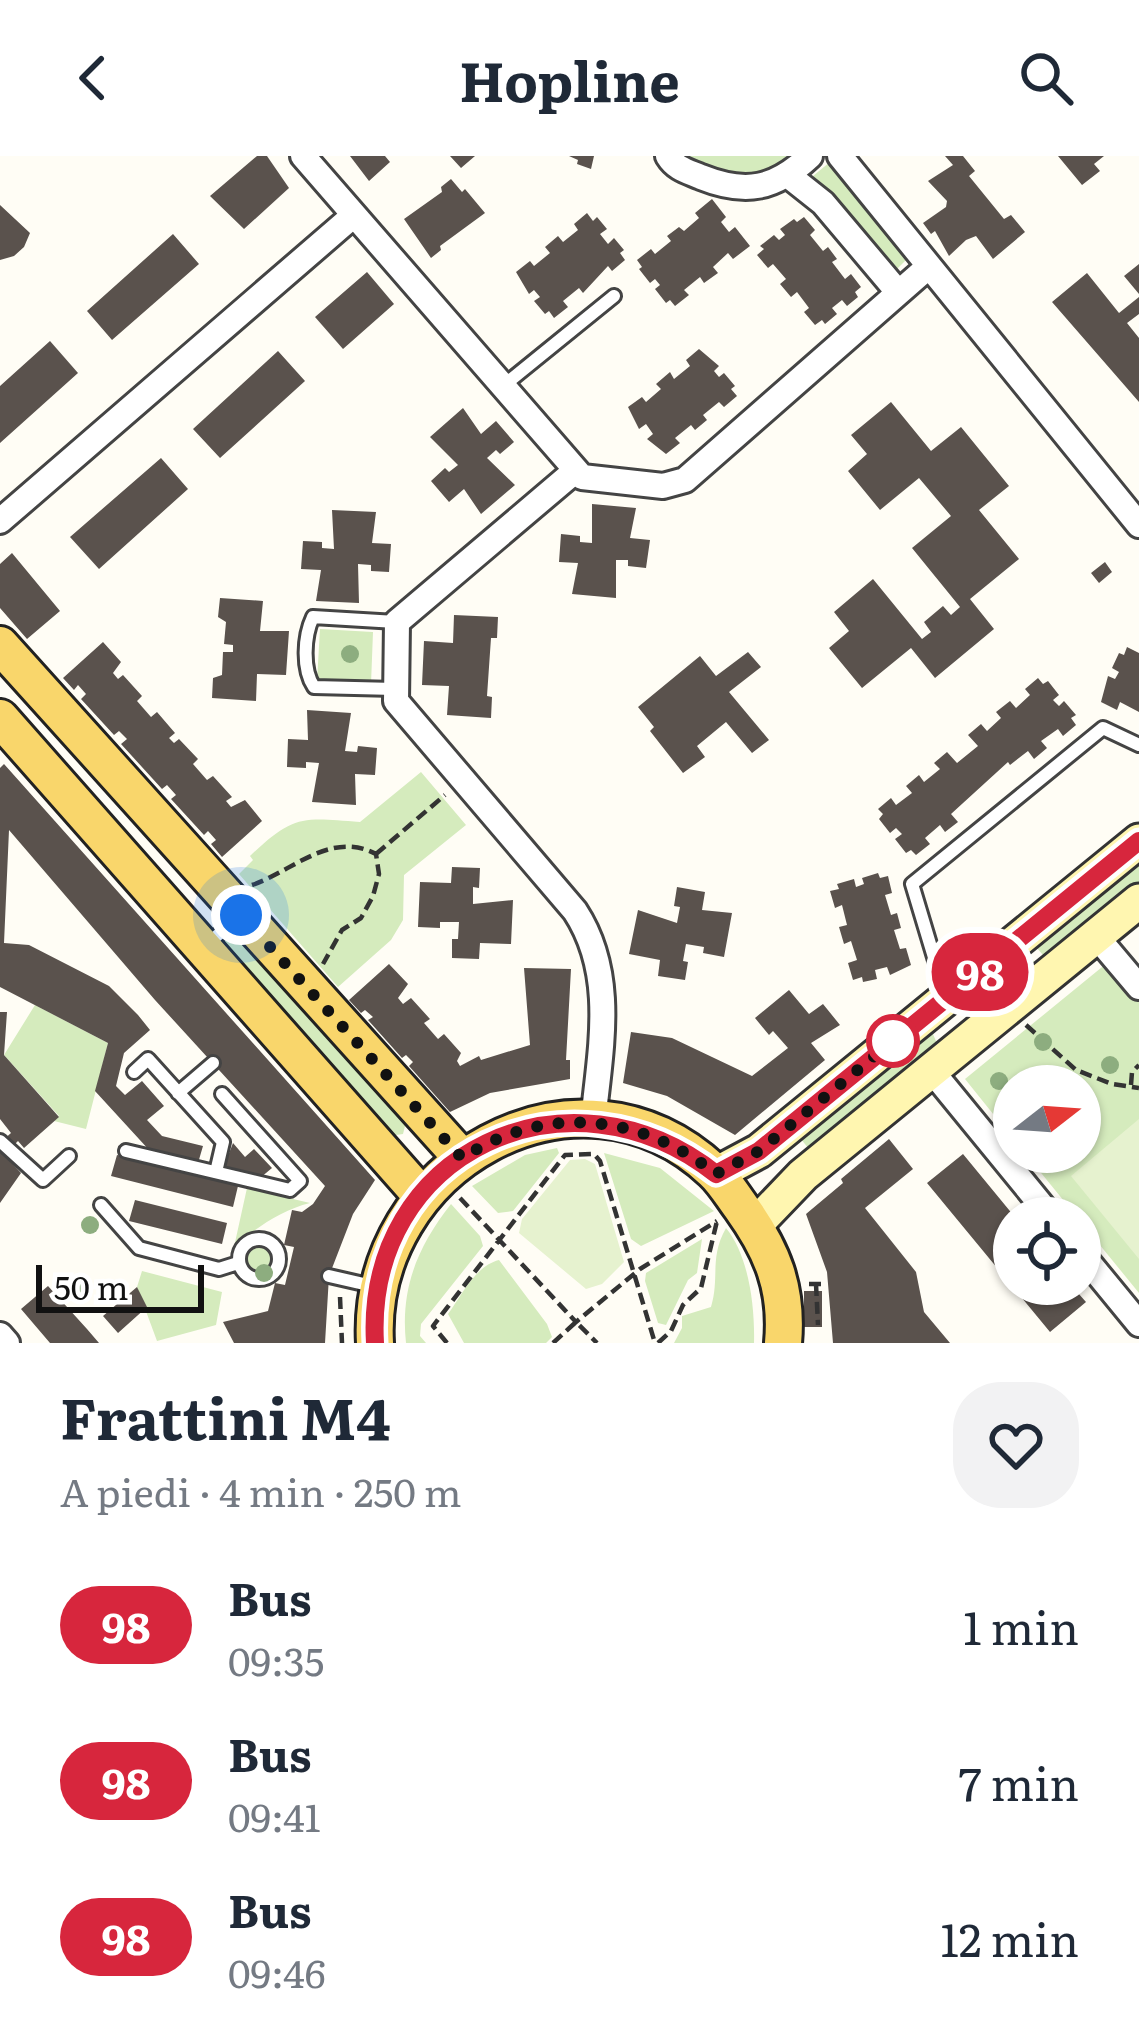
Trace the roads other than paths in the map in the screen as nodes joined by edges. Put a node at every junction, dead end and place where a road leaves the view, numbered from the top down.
1 (303, 156) edge
2 (668, 156) edge
3 (810, 156) edge
4 (839, 156) edge
5 (789, 176) junction
6 (354, 215) junction
7 (928, 267) junction
8 (898, 292) junction
9 (614, 296) dead end
10 (503, 387) junction
11 (575, 471) junction
12 (0, 521) edge
13 (1139, 525) edge
14 (398, 622) junction
15 (0, 645) edge
16 (395, 689) junction
17 (0, 718) edge
18 (1139, 745) edge
19 (1139, 841) edge
20 (1139, 901) edge
21 (238, 911) junction
22 (1096, 936) junction
23 (205, 946) junction
24 (1139, 987) edge
25 (942, 1003) junction
26 (965, 1042) junction
27 (213, 1063) dead end
28 (931, 1070) junction
29 (134, 1072) dead end
30 (178, 1093) junction
31 (221, 1094) dead end
32 (593, 1121) junction
33 (776, 1137) junction
34 (0, 1141) edge
35 (126, 1151) dead end
36 (69, 1156) dead end
37 (216, 1172) junction
38 (716, 1174) junction
39 (803, 1175) junction
40 (446, 1182) junction
41 (1035, 1197) edge
42 (101, 1205) dead end
43 (741, 1220) junction
44 (238, 1264) junction
45 (329, 1276) dead end
46 (1101, 1278) edge
47 (378, 1288) junction
48 (1139, 1324) edge
49 (0, 1335) edge
50 (7, 1343) edge
51 (375, 1343) edge
52 (783, 1343) edge

1 - 6 street
2 - 5 street
3 - 5 street
4 - 7 street
5 - 8 street
6 - 10 street
6 - 12 street
7 - 8 street
7 - 13 street
8 - 11 street
9 - 10 lane
10 - 11 street
11 - 14 street
14 - 16 street
14 - 16 lane
15 - 21 main road
16 - 32 street
17 - 23 main road
18 - 25 lane
19 - 25 main road
20 - 22 main road
21 - 23 lane
21 - 40 main road
22 - 24 street
22 - 26 main road
23 - 40 main road
25 - 26 lane
25 - 33 main road
26 - 28 main road
27 - 30 lane
28 - 39 main road
28 - 41 street
29 - 30 lane
30 - 37 lane
31 - 37 lane
32 - 38 main road
32 - 40 main road
33 - 38 main road
33 - 39 main road
34 - 36 lane
35 - 37 lane
38 - 43 main road
39 - 43 main road
40 - 47 main road
42 - 44 lane
43 - 52 main road
44 - 44 lane
45 - 47 lane
46 - 48 street
47 - 51 main road
49 - 50 street

